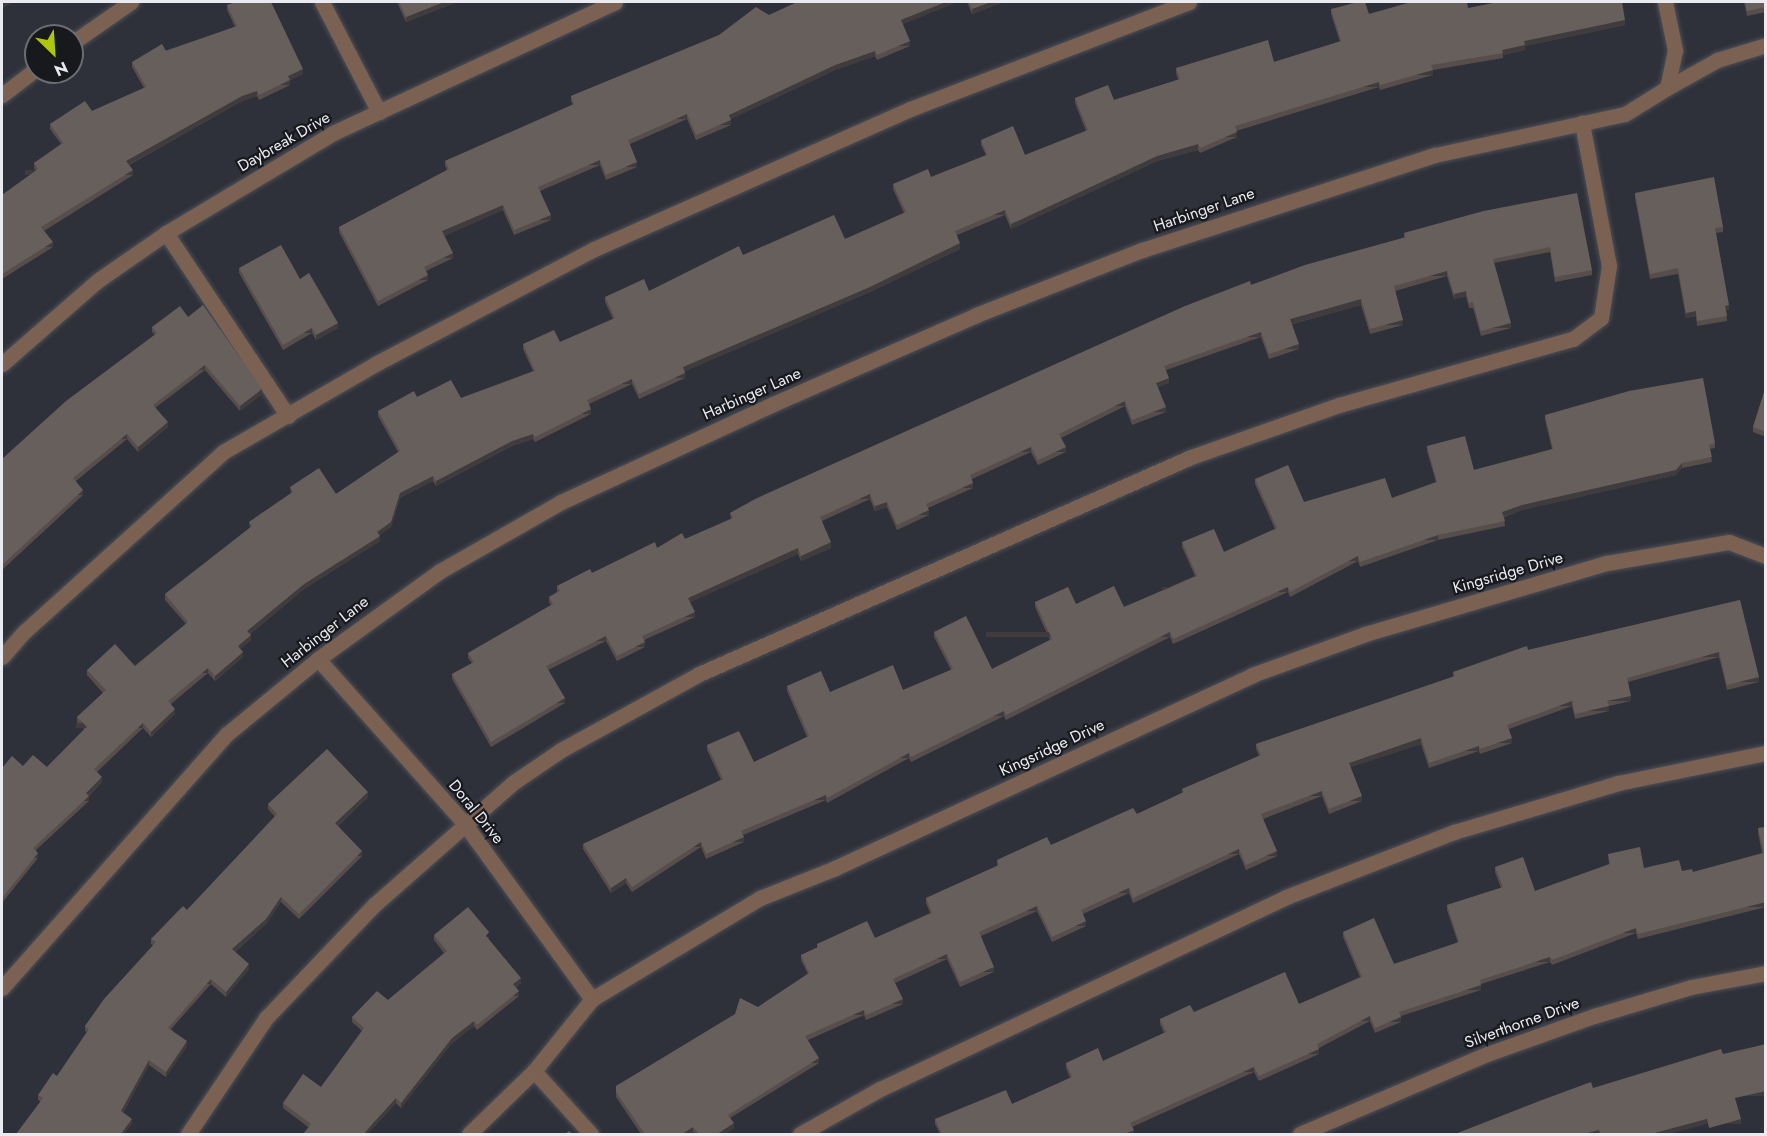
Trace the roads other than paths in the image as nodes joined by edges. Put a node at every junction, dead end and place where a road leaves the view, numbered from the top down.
1 (131, 2) edge
2 (322, 2) edge
3 (615, 2) edge
4 (1189, 2) edge
5 (1665, 2) edge
6 (84, 35) edge
7 (1766, 45) edge
8 (24, 78) edge
9 (1667, 88) junction
10 (2, 95) edge
11 (379, 112) junction
12 (1582, 123) junction
13 (166, 233) junction
14 (2, 364) edge
15 (288, 416) junction
16 (1765, 555) edge
17 (2, 657) edge
18 (318, 658) junction
19 (1766, 753) edge
20 (464, 823) junction
21 (1766, 973) edge
22 (2, 988) edge
23 (592, 999) junction
24 (534, 1071) junction
25 (189, 1134) edge
26 (469, 1134) edge
27 (591, 1134) edge
28 (800, 1134) edge
29 (1300, 1134) edge

1 - 6 street
2 - 11 street
3 - 11 street, Daybreak Drive
4 - 15 street
5 - 9 street
7 - 9 street, Harbinger Lane
8 - 10 street
9 - 12 street, Harbinger Lane
11 - 13 street, Daybreak Drive
12 - 18 street, Harbinger Lane
12 - 20 street
13 - 14 street, Daybreak Drive
13 - 15 street
15 - 17 street
16 - 23 street, Kingsridge Drive
18 - 20 street, Doral Drive
18 - 22 street, Harbinger Lane
19 - 28 street
20 - 23 street, Doral Drive
20 - 25 street
21 - 29 street, Silverthorne Drive
23 - 24 street, Kingsridge Drive
24 - 26 street, Kingsridge Drive
24 - 27 street

